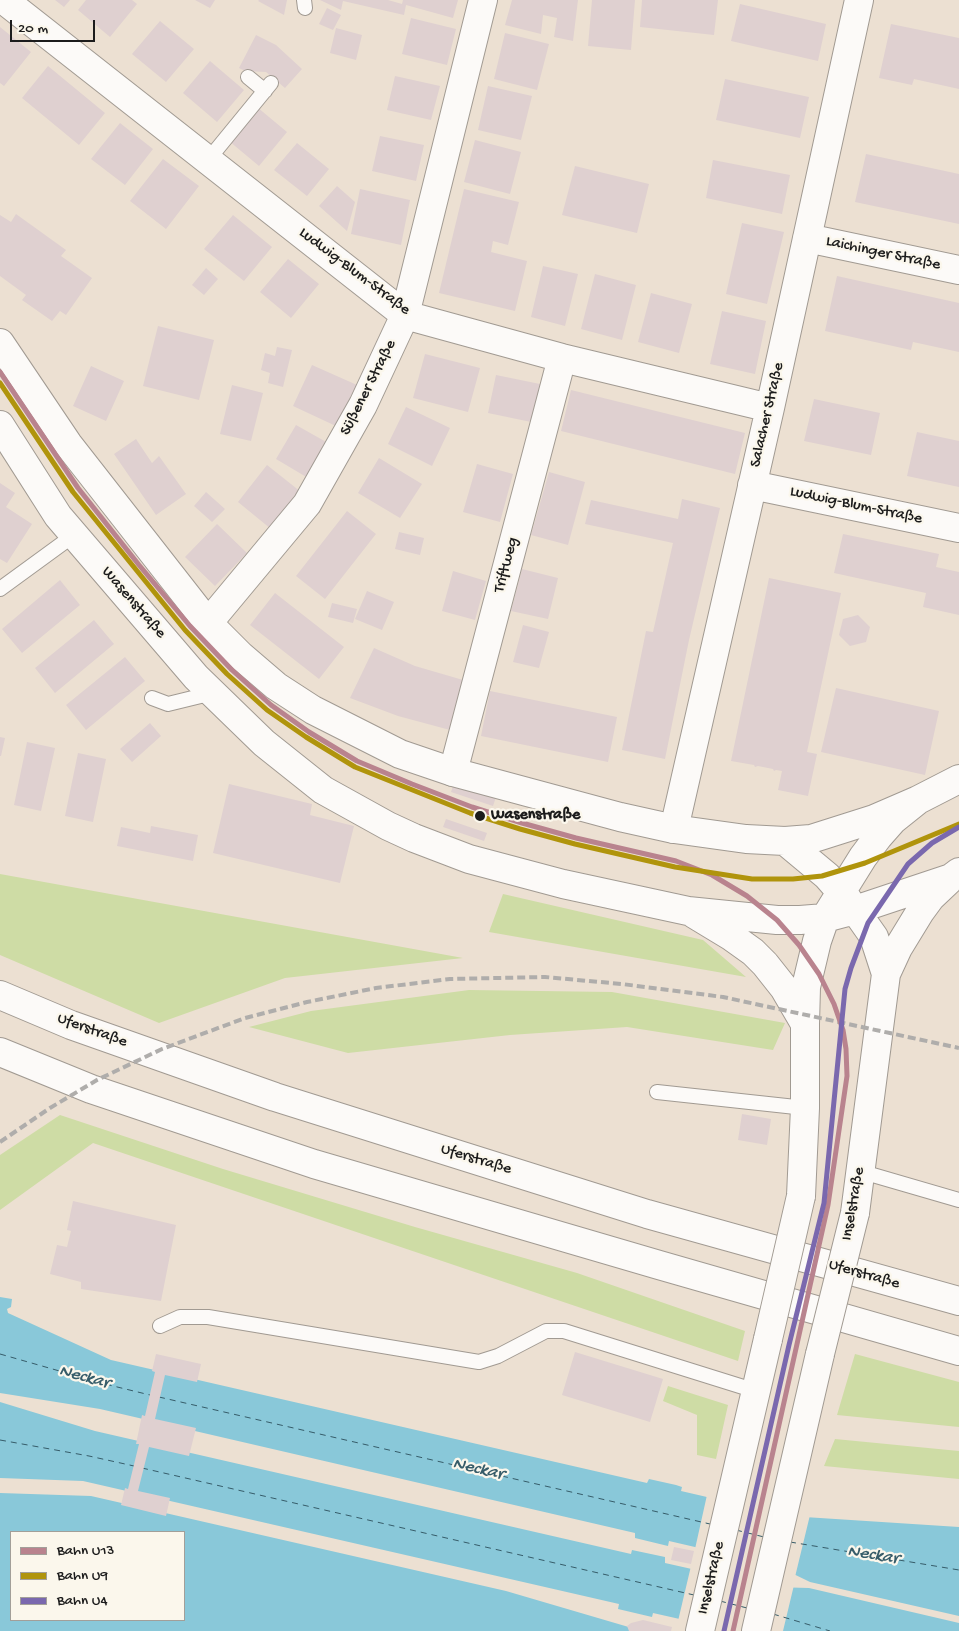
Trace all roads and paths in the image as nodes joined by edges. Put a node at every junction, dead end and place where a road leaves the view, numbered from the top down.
1 (4, 0) edge
2 (483, 0) edge
3 (859, 0) edge
4 (248, 77) dead end
5 (208, 160) junction
6 (807, 238) junction
7 (959, 270) edge
8 (406, 315) junction
9 (0, 343) edge
10 (562, 358) junction
11 (770, 408) junction
12 (0, 425) edge
13 (752, 485) junction
14 (959, 528) edge
15 (74, 535) junction
16 (0, 589) edge
17 (208, 623) junction
18 (213, 693) junction
19 (152, 698) dead end
20 (453, 772) junction
21 (959, 779) edge
22 (918, 800) junction
23 (674, 829) junction
24 (785, 841) junction
25 (955, 875) edge
26 (848, 901) junction
27 (688, 911) junction
28 (825, 918) junction
29 (886, 974) junction
30 (0, 995) edge
31 (805, 1024) junction
32 (0, 1052) edge
33 (657, 1092) dead end
34 (805, 1108) junction
35 (859, 1172) junction
36 (959, 1200) edge
37 (959, 1301) edge
38 (160, 1326) dead end
39 (959, 1350) edge
40 (756, 1391) junction
41 (700, 1631) edge
42 (756, 1631) edge

1 - 5 main road, Ludwig-Blum-Straße
2 - 8 main road, Süßener Straße
3 - 6 main road, Salacher Straße
4 - 5 lane
5 - 8 main road, Ludwig-Blum-Straße
6 - 7 main road, Laichinger Straße
6 - 11 main road, Salacher Straße
8 - 10 main road, Ludwig-Blum-Straße
8 - 17 main road, Süßener Straße
9 - 17 main road
10 - 11 main road, Ludwig-Blum-Straße
10 - 20 main road, Triftweg
11 - 13 main road, Salacher Straße
12 - 15 main road, Wasenstraße
13 - 14 main road, Ludwig-Blum-Straße
13 - 23 main road, Salacher Straße
15 - 16 lane
15 - 18 main road, Wasenstraße
17 - 20 main road
18 - 19 lane
18 - 27 main road, Wasenstraße
20 - 23 main road
21 - 22 main road
22 - 24 main road
22 - 26 main road
23 - 24 main road
24 - 26 main road
25 - 26 main road, Wasenstraße
25 - 29 main road, Inselstraße
26 - 28 main road, Wasenstraße
26 - 29 main road
27 - 28 main road, Wasenstraße
27 - 31 main road
28 - 31 main road, Inselstraße
29 - 35 main road, Inselstraße
30 - 37 main road, Uferstraße
31 - 34 main road, Inselstraße
32 - 39 main road
33 - 34 lane
34 - 40 main road, Inselstraße, bridge
35 - 36 lane
35 - 42 main road, Inselstraße, bridge
38 - 40 lane
40 - 41 main road, Inselstraße

